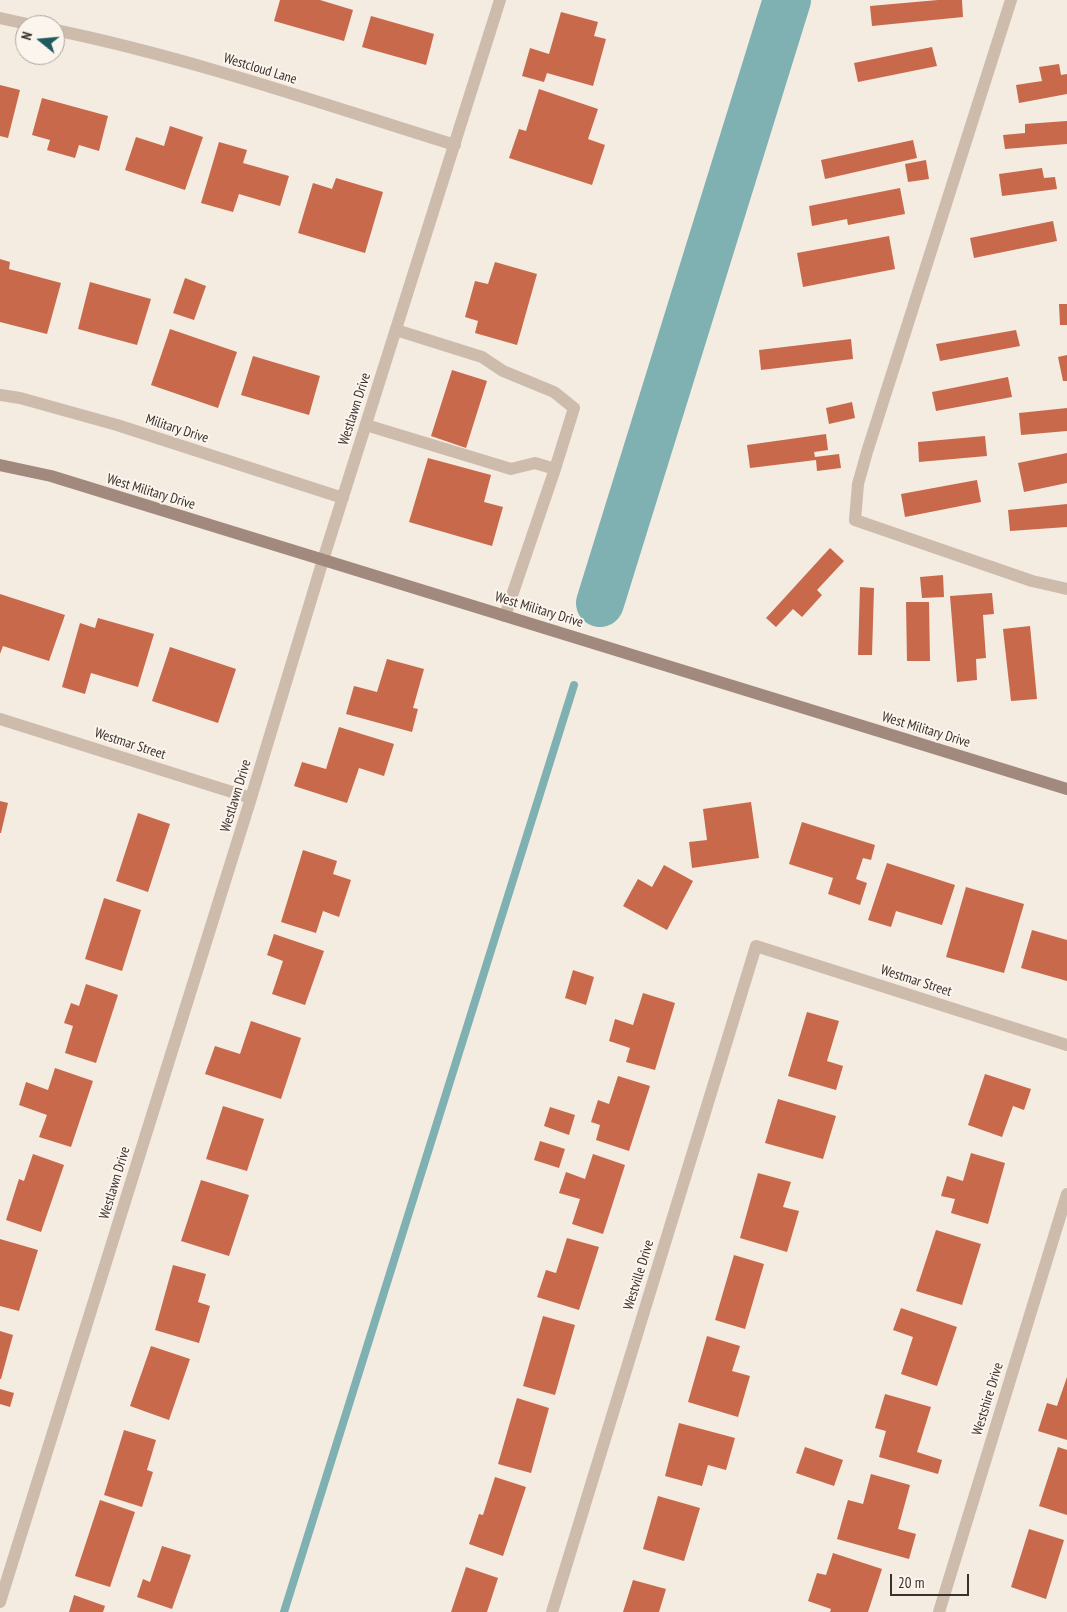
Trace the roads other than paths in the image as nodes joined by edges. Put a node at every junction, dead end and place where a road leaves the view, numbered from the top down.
1 (500, 0) edge
2 (1011, 0) edge
3 (0, 18) edge
4 (15, 21) edge
5 (65, 32) edge
6 (455, 145) junction
7 (396, 330) junction
8 (0, 395) edge
9 (366, 425) junction
10 (0, 465) edge
11 (555, 469) junction
12 (343, 498) junction
13 (323, 560) junction
14 (1067, 589) edge
15 (505, 616) junction
16 (0, 719) edge
17 (1067, 789) edge
18 (251, 798) junction
19 (756, 946) joint
20 (1067, 1045) edge
21 (1067, 1194) edge
22 (0, 1602) edge
23 (552, 1612) edge
24 (939, 1612) edge

1 - 6 street, Westlawn Drive
2 - 14 street
3 - 4 street
5 - 6 street, Westcloud Lane
6 - 7 street, Westlawn Drive
7 - 9 street, Westlawn Drive
7 - 11 street
8 - 12 street, Military Drive
9 - 11 street
9 - 12 street, Westlawn Drive
10 - 13 main road, West Military Drive
11 - 15 street
12 - 13 street, Westlawn Drive
13 - 15 main road, West Military Drive
13 - 18 street, Westlawn Drive
15 - 17 main road, West Military Drive
16 - 18 street, Westmar Street
18 - 22 street, Westlawn Drive
19 - 20 street, Westmar Street
19 - 23 street, Westville Drive
21 - 24 street, Westshire Drive

